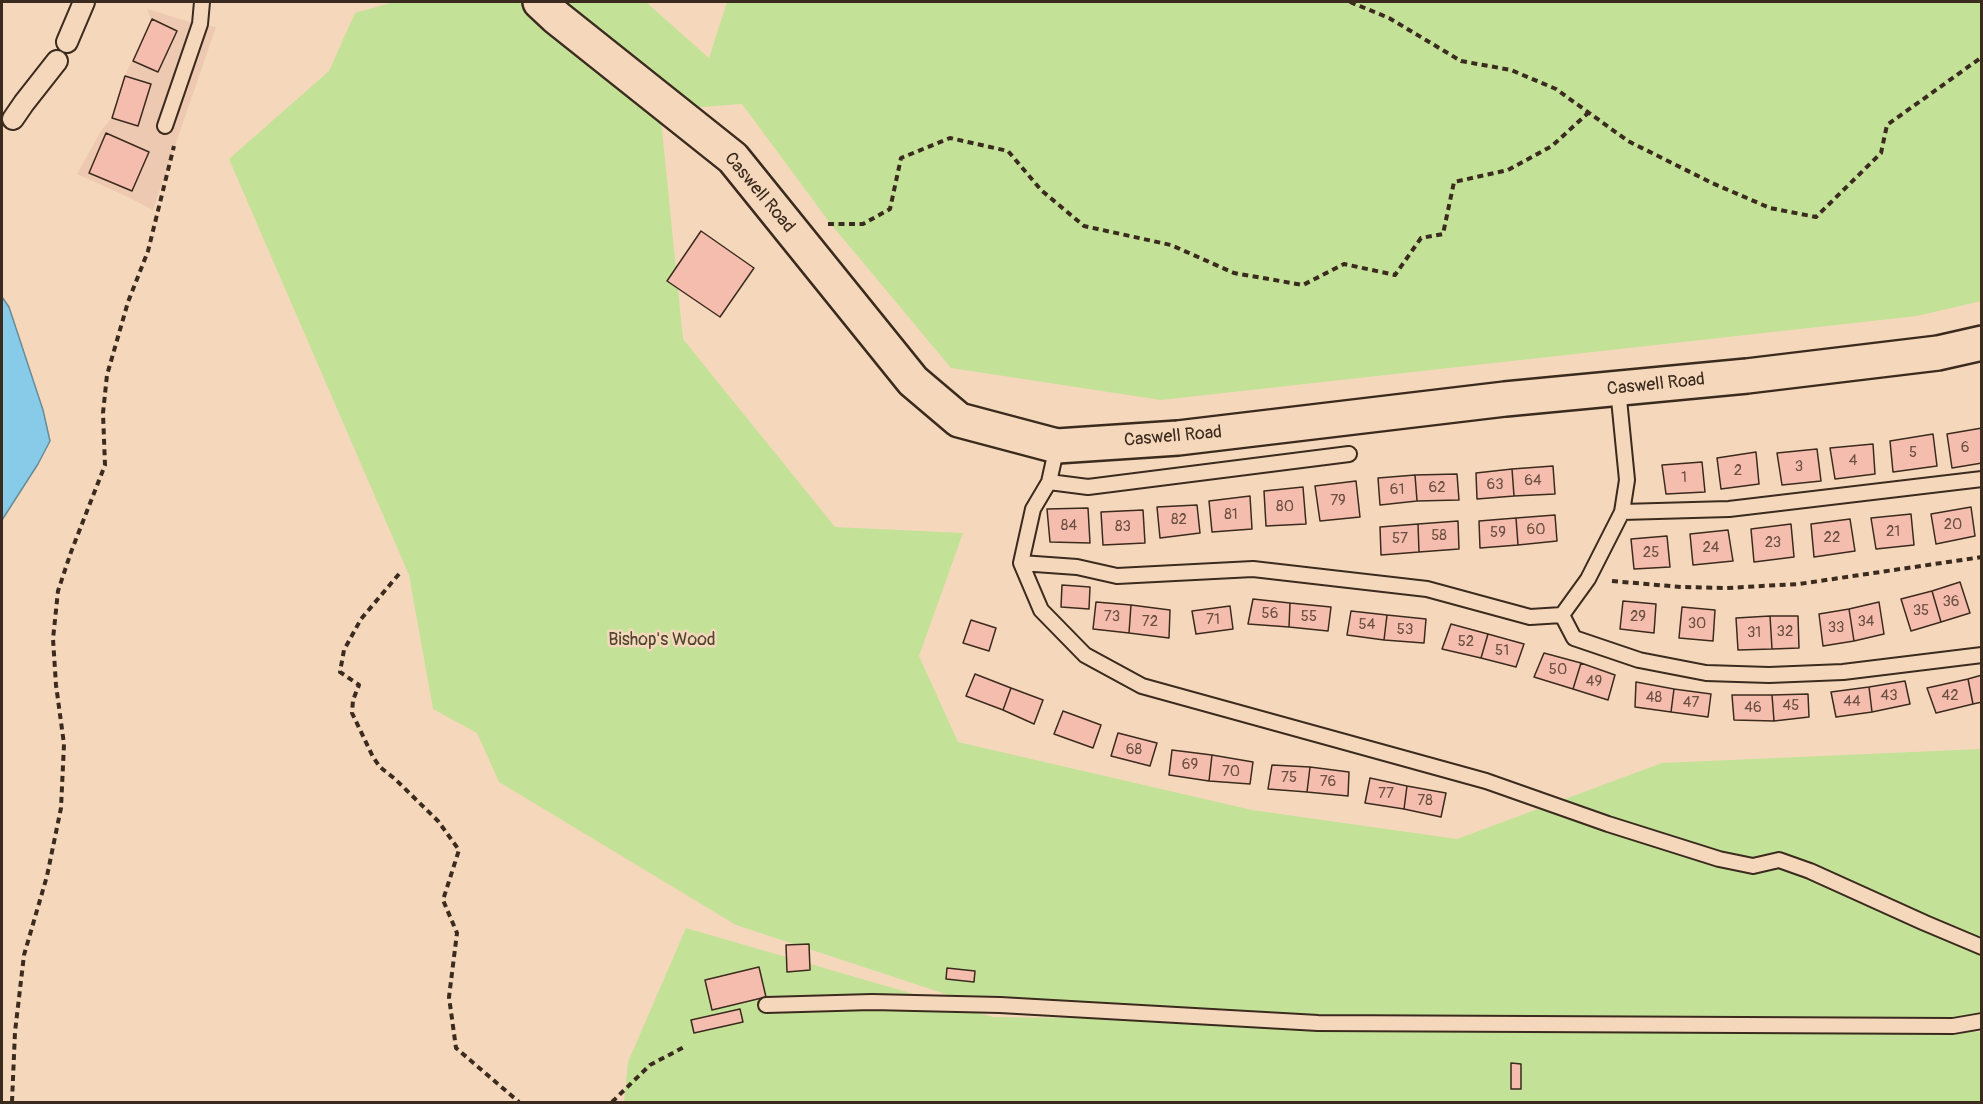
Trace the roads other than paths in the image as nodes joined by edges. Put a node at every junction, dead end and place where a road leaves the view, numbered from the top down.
1 (84, 2) edge
2 (202, 2) edge
3 (540, 2) edge
4 (67, 42) dead end
5 (57, 61) dead end
6 (13, 119) dead end
7 (165, 126) dead end
8 (1982, 343) edge
9 (1618, 389) junction
10 (1057, 446) junction
11 (1349, 454) dead end
12 (1982, 478) edge
13 (1049, 482) junction
14 (1622, 512) junction
15 (1021, 563) junction
16 (1562, 615) junction
17 (1982, 655) edge
18 (1982, 947) edge
19 (766, 1005) dead end
20 (1982, 1021) edge

1 - 4 street
2 - 7 lane
3 - 10 main road, Caswell Road
5 - 6 street
8 - 9 main road, Caswell Road
9 - 10 main road, Caswell Road
9 - 14 lane
10 - 13 lane
11 - 13 lane
12 - 14 lane
13 - 15 lane
14 - 16 lane
15 - 16 lane
15 - 18 lane
16 - 17 lane
19 - 20 lane

